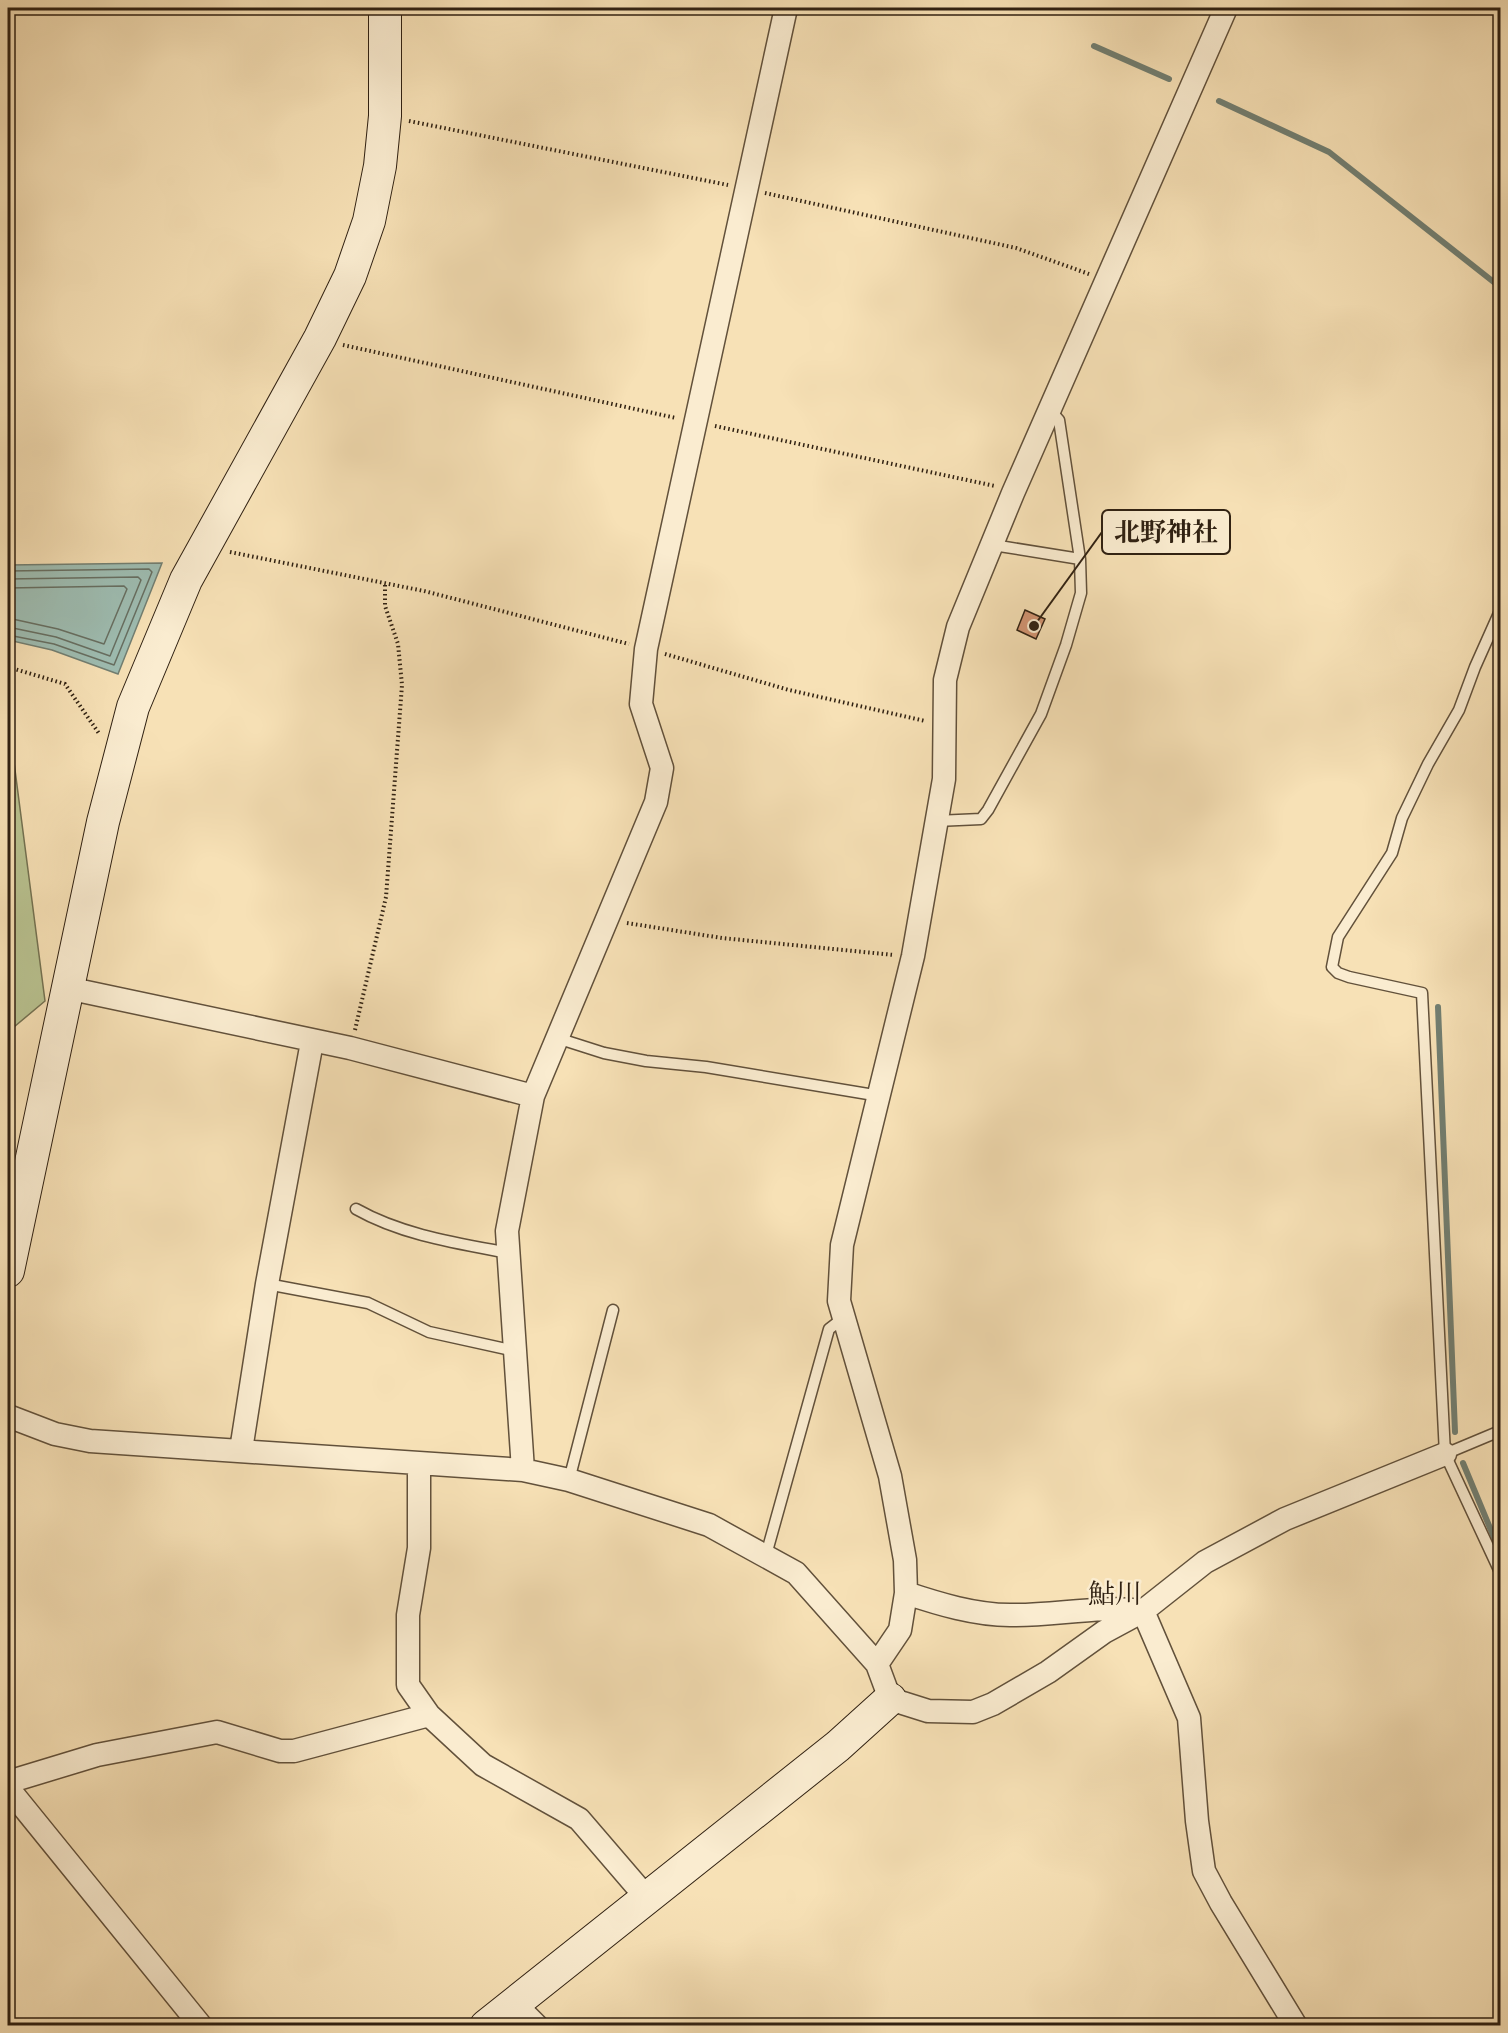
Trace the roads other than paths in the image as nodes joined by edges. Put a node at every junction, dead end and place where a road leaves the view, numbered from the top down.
1 (385, 8) edge
2 (786, 8) edge
3 (1226, 8) edge
4 (1050, 410) junction
5 (993, 545) junction
6 (1080, 559) junction
7 (1500, 610) edge
8 (936, 821) junction
9 (67, 988) junction
10 (557, 1038) junction
11 (312, 1042) junction
12 (533, 1096) junction
13 (880, 1096) junction
14 (356, 1209) dead end
15 (508, 1253) junction
16 (8, 1271) edge
17 (267, 1284) junction
18 (613, 1310) dead end
19 (842, 1319) junction
20 (515, 1352) junction
21 (8, 1416) edge
22 (1500, 1431) edge
23 (241, 1450) junction
24 (1445, 1454) junction
25 (419, 1464) junction
26 (523, 1470) junction
27 (569, 1480) junction
28 (766, 1555) junction
29 (1500, 1572) edge
30 (906, 1593) junction
31 (1143, 1611) junction
32 (877, 1664) junction
33 (890, 1699) junction
34 (429, 1714) junction
35 (8, 1782) edge
36 (8, 1788) edge
37 (646, 1898) junction
38 (514, 2004) junction
39 (201, 2025) edge
40 (486, 2025) edge
41 (537, 2025) edge
42 (1296, 2025) edge

1 - 9 street
2 - 10 street
3 - 4 street
4 - 5 street
4 - 6 lane
5 - 6 lane
5 - 8 street
6 - 8 lane
7 - 24 lane
8 - 13 street
9 - 11 street
9 - 16 street
10 - 12 street
10 - 13 lane
11 - 12 street
11 - 17 street
12 - 15 street
13 - 19 street
14 - 15 lane
15 - 20 street
17 - 20 lane
17 - 23 street
18 - 27 lane
19 - 28 lane
19 - 30 street
20 - 26 street
21 - 23 street
22 - 24 lane
23 - 25 street
24 - 29 lane
24 - 31 street
25 - 26 street
25 - 34 street
26 - 27 street
27 - 28 street
28 - 32 street
30 - 31 street
30 - 32 street
31 - 33 street
31 - 42 street
32 - 33 street
33 - 37 street
34 - 35 street
34 - 37 street
36 - 39 street
37 - 38 street
38 - 40 street
38 - 41 street

